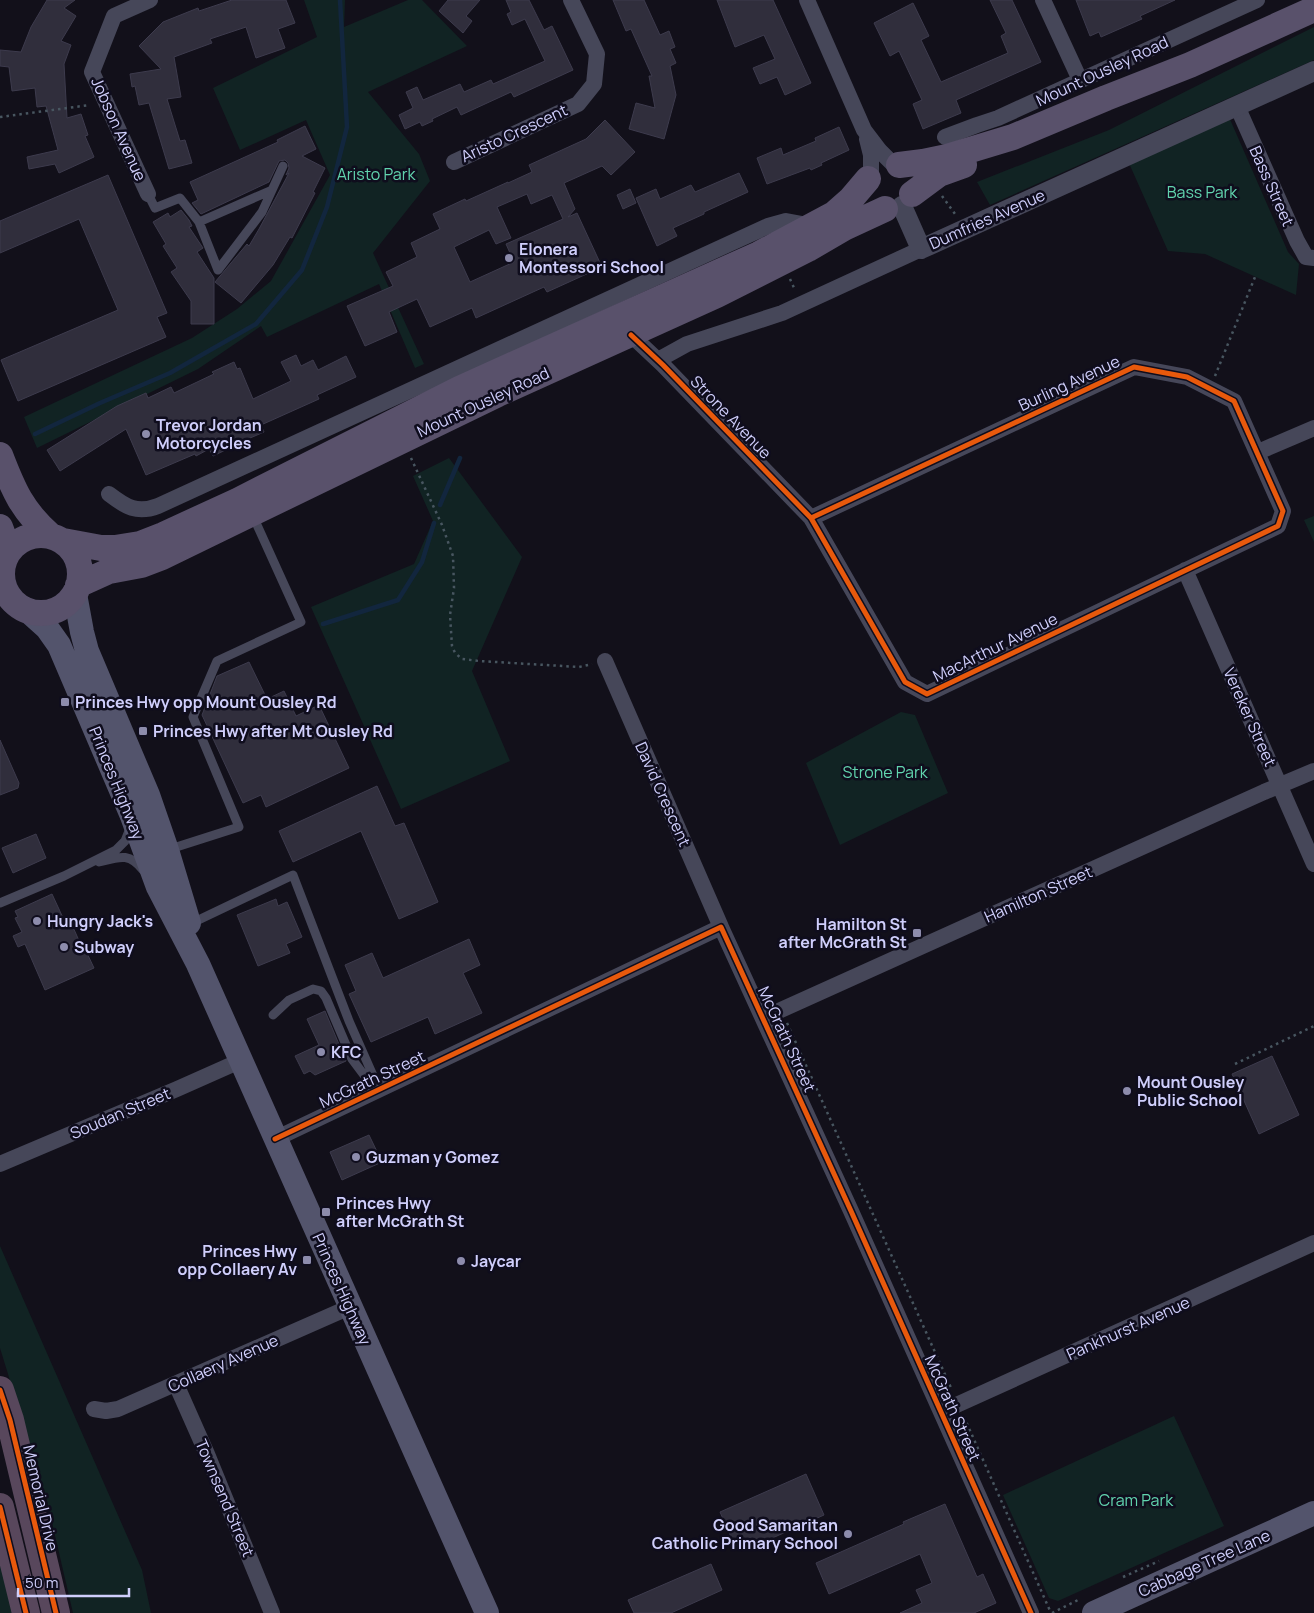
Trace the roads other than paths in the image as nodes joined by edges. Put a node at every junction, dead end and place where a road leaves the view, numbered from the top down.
1 (150, 0) edge
2 (571, 0) edge
3 (807, 0) edge
4 (1043, 0) edge
5 (1257, 0) edge
6 (1314, 9) edge
7 (1190, 65) junction
8 (1314, 71) edge
9 (1080, 80) junction
10 (1237, 106) junction
11 (945, 137) dead end
12 (454, 162) dead end
13 (283, 166) dead end
14 (883, 170) junction
15 (272, 190) junction
16 (148, 194) joint
17 (900, 203) junction
18 (199, 222) junction
19 (813, 226) junction
20 (921, 249) junction
21 (1314, 258) edge
22 (630, 335) junction
23 (658, 360) junction
24 (1314, 428) edge
25 (1258, 452) junction
26 (0, 455) edge
27 (247, 465) junction
28 (109, 494) dead end
29 (244, 507) junction
30 (812, 518) junction
31 (0, 527) edge
32 (57, 539) junction
33 (3, 569) edge
34 (1185, 570) junction
35 (76, 590) junction
36 (27, 610) junction
37 (605, 661) road end
38 (1314, 770) edge
39 (1280, 786) junction
40 (132, 816) junction
41 (167, 850) junction
42 (1314, 864) edge
43 (85, 866) junction
44 (158, 888) junction
45 (0, 903) edge
46 (189, 924) junction
47 (721, 927) junction
48 (198, 964) junction
49 (273, 1015) dead end
50 (763, 1018) junction
51 (240, 1061) junction
52 (379, 1089) junction
53 (275, 1139) junction
54 (0, 1164) edge
55 (1314, 1244) edge
56 (350, 1307) junction
57 (176, 1384) junction
58 (0, 1390) edge
59 (94, 1409) dead end
60 (941, 1412) junction
61 (0, 1507) edge
62 (1314, 1513) edge
63 (26, 1613) edge
64 (56, 1613) edge
65 (272, 1613) edge
66 (487, 1613) edge
67 (1031, 1613) edge
68 (1094, 1613) edge

1 - 16 street, Jobson Avenue
2 - 12 street, Aristo Crescent
3 - 14 street
4 - 9 street
5 - 9 street, Mount Ousley Road
6 - 7 main road, Mount Ousley Road
7 - 14 main road, Mount Ousley Road
7 - 17 main road, Mount Ousley Road
8 - 10 street, Dumfries Avenue
9 - 11 street, Mount Ousley Road
10 - 20 street, Dumfries Avenue
10 - 21 street, Bass Street
13 - 15 lane
14 - 17 main road
14 - 17 main road
14 - 19 main road, Mount Ousley Road
15 - 18 lane
15 - 18 lane
16 - 18 lane
17 - 20 street
17 - 22 main road, Mount Ousley Road
19 - 27 street
19 - 29 main road, Mount Ousley Road
20 - 23 street, Dumfries Avenue
22 - 23 street, Strone Avenue
22 - 29 main road, Mount Ousley Road
23 - 30 street, Strone Avenue
24 - 25 street
25 - 30 street, Burling Avenue
25 - 34 street, Burling Avenue
26 - 32 main road
27 - 28 street
27 - 29 street
29 - 32 main road, Mount Ousley Road
29 - 35 main road, Mount Ousley Road
29 - 41 lane
30 - 34 street, MacArthur Avenue
31 - 33 main road
32 - 33 main road
32 - 35 main road
33 - 36 main road
34 - 39 street, Vereker Street
35 - 36 main road
35 - 41 main road, Princes Highway
36 - 40 main road, Princes Highway
37 - 47 street, David Crescent
38 - 39 street, Hamilton Street
39 - 42 street, Vereker Street
39 - 50 street, Hamilton Street
40 - 43 lane
40 - 44 main road, Princes Highway
41 - 46 main road, Princes Highway
43 - 44 lane
43 - 45 lane
44 - 48 main road, Princes Highway
46 - 48 main road, Princes Highway
46 - 52 lane
47 - 50 street, McGrath Street
47 - 52 street, McGrath Street
48 - 51 main road, Princes Highway
49 - 52 lane
50 - 60 street, McGrath Street
51 - 53 main road, Princes Highway
51 - 54 street, Soudan Street
52 - 53 street, McGrath Street
53 - 56 main road, Princes Highway
55 - 60 street, Pankhurst Avenue
56 - 57 street, Collaery Avenue
56 - 66 main road, Princes Highway
57 - 59 street, Collaery Avenue
57 - 65 street, Townsend Street
58 - 64 highway, Memorial Drive
60 - 67 street, McGrath Street
61 - 63 highway
62 - 68 main road, Cabbage Tree Lane

